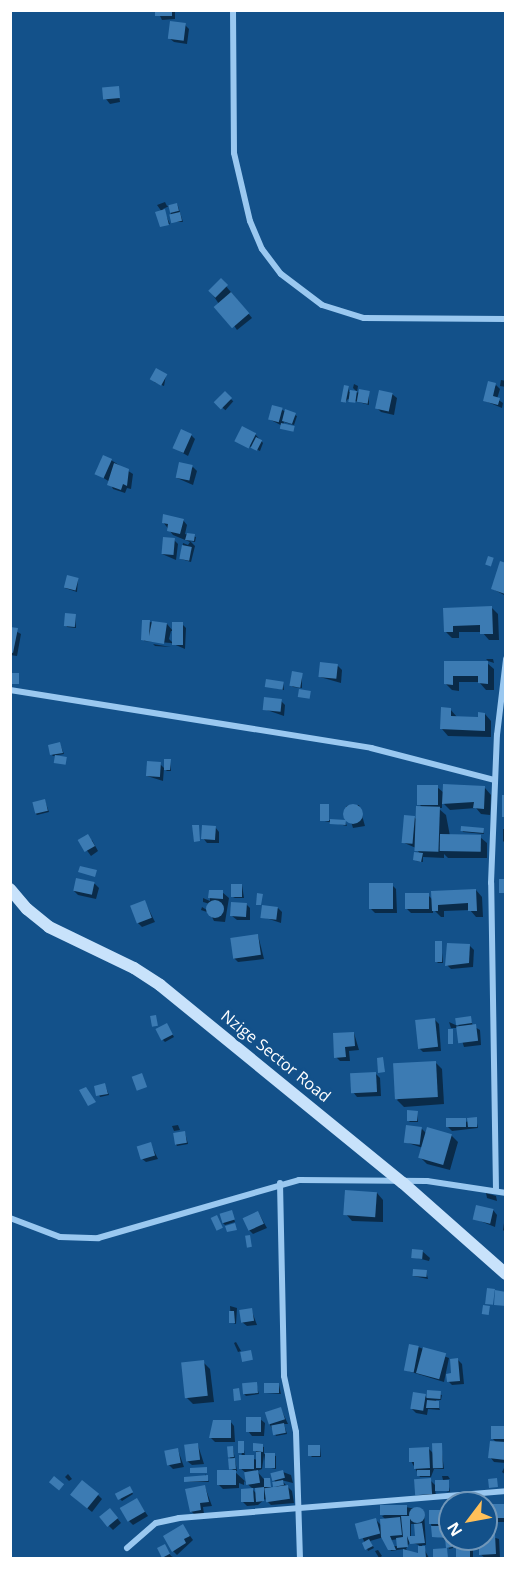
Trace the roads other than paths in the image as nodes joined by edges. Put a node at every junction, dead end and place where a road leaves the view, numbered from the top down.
1 (233, 10) edge
2 (506, 319) edge
3 (506, 659) edge
4 (10, 690) edge
5 (495, 780) junction
6 (10, 889) edge
7 (280, 1183) junction
8 (404, 1183) junction
9 (496, 1190) junction
10 (506, 1193) edge
11 (10, 1218) edge
12 (506, 1274) edge
13 (506, 1491) edge
14 (295, 1506) junction
15 (127, 1548) dead end
16 (300, 1558) edge

1 - 2 street
3 - 5 street
4 - 5 street
5 - 9 street
6 - 8 main road, Nzige Sector Road
7 - 8 street
7 - 11 street
7 - 14 street
8 - 9 street
8 - 12 main road, Nzige Sector Road
9 - 10 street
13 - 14 street
14 - 15 street
14 - 16 street

